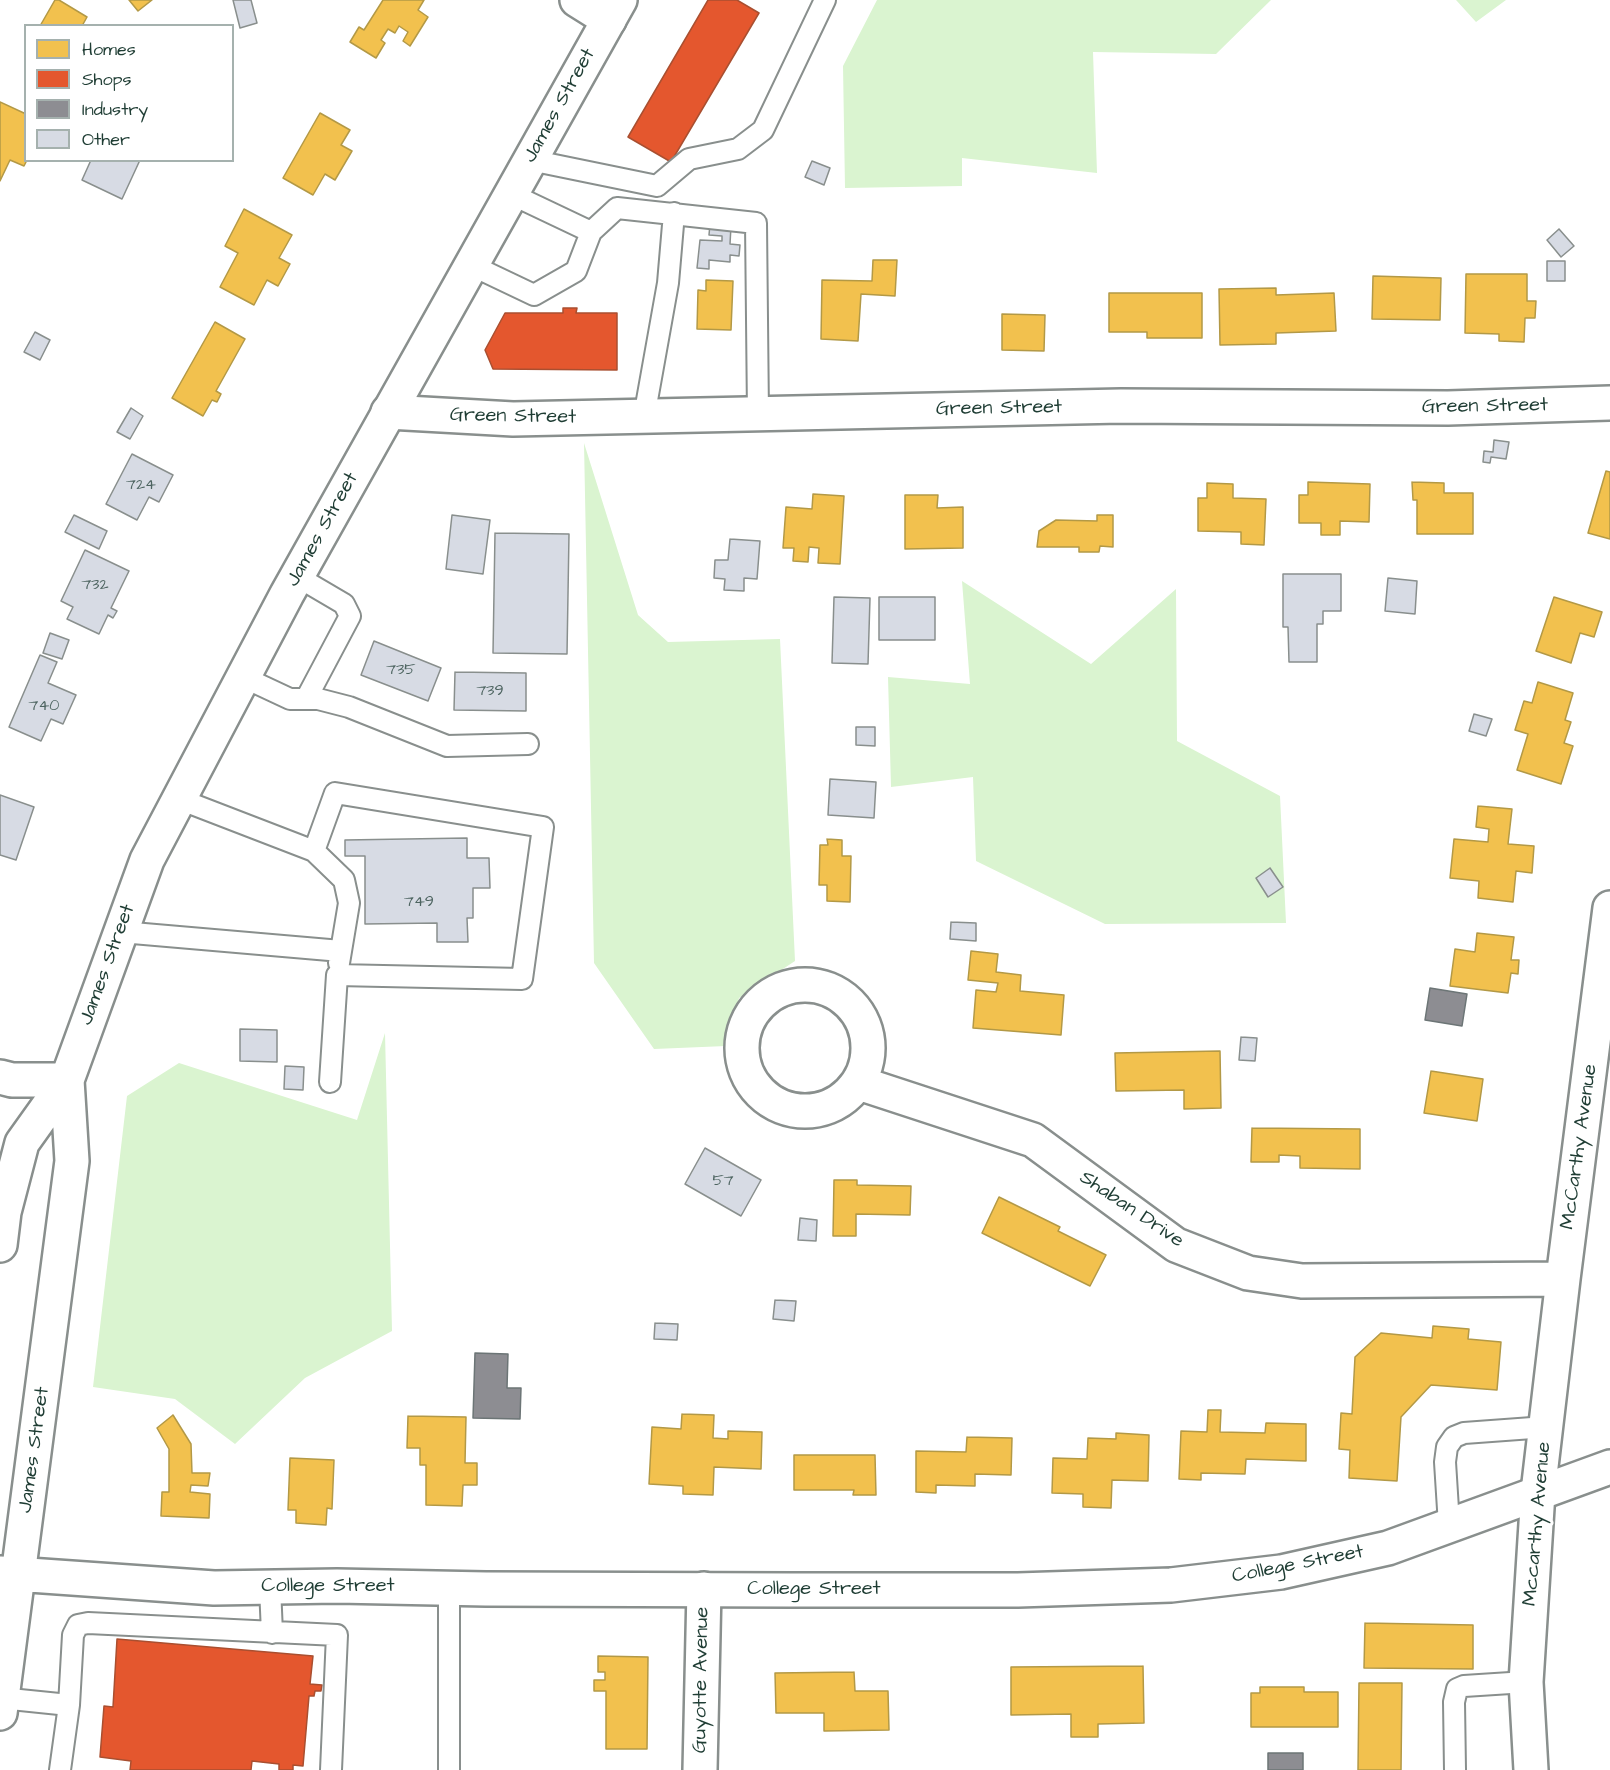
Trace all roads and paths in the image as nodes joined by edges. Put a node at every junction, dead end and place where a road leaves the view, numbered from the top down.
1 (577, 0) edge
2 (825, 0) edge
3 (614, 10) edge
4 (530, 160) junction
5 (511, 194) junction
6 (674, 213) junction
7 (591, 232) junction
8 (471, 265) junction
9 (1610, 403) edge
10 (388, 412) junction
11 (758, 415) junction
12 (644, 417) junction
13 (298, 577) junction
14 (243, 677) junction
15 (306, 699) junction
16 (528, 744) dead end
17 (179, 799) junction
18 (314, 851) junction
19 (1610, 908) edge
20 (121, 932) junction
21 (341, 951) junction
22 (337, 975) junction
23 (0, 1077) edge
24 (67, 1080) junction
25 (330, 1082) dead end
26 (859, 1083) dead end
27 (0, 1245) edge
28 (1563, 1279) junction
29 (1546, 1427) junction
30 (1610, 1467) edge
31 (1538, 1492) junction
32 (1449, 1525) junction
33 (9, 1574) edge
34 (270, 1587) junction
35 (449, 1588) junction
36 (704, 1589) junction
37 (272, 1633) junction
38 (1526, 1682) junction
39 (1, 1703) edge
40 (69, 1705) junction
41 (60, 1770) edge
42 (331, 1770) edge
43 (448, 1770) edge
44 (700, 1770) edge
45 (1455, 1770) edge
46 (1531, 1770) edge

1 - 3 street
2 - 4 lane
3 - 4 street, James Street
4 - 5 street, James Street
5 - 7 lane
5 - 8 street, James Street
6 - 7 lane
6 - 11 lane
6 - 12 lane
7 - 8 lane
8 - 10 street, James Street
9 - 11 street, Green Street
10 - 12 street, Green Street
10 - 13 street, James Street
11 - 12 street, Green Street
13 - 14 street, James Street
13 - 15 lane
14 - 15 lane
14 - 17 street, James Street
15 - 16 lane
17 - 18 lane
17 - 20 street, James Street
18 - 21 lane
18 - 22 lane
19 - 28 street, McCarthy Avenue
20 - 21 lane
20 - 24 street, James Street
21 - 22 lane
22 - 25 lane
23 - 24 street
24 - 27 street, James Street
24 - 33 street, James Street
26 - 28 street, Shaban Drive
28 - 29 street, Mccarthy Avenue
29 - 31 street, Mccarthy Avenue
29 - 32 lane
30 - 31 street, College Street
31 - 32 street, College Street
31 - 38 street, Mccarthy Avenue
32 - 36 street, College Street
33 - 34 street, College Street
33 - 39 street, James Street
34 - 35 street, College Street
34 - 37 lane
35 - 36 street, College Street
35 - 43 lane
36 - 44 street, Guyotte Avenue
37 - 40 lane
37 - 42 lane
38 - 45 lane
38 - 46 street, Mccarthy Avenue
39 - 40 lane
40 - 41 lane

